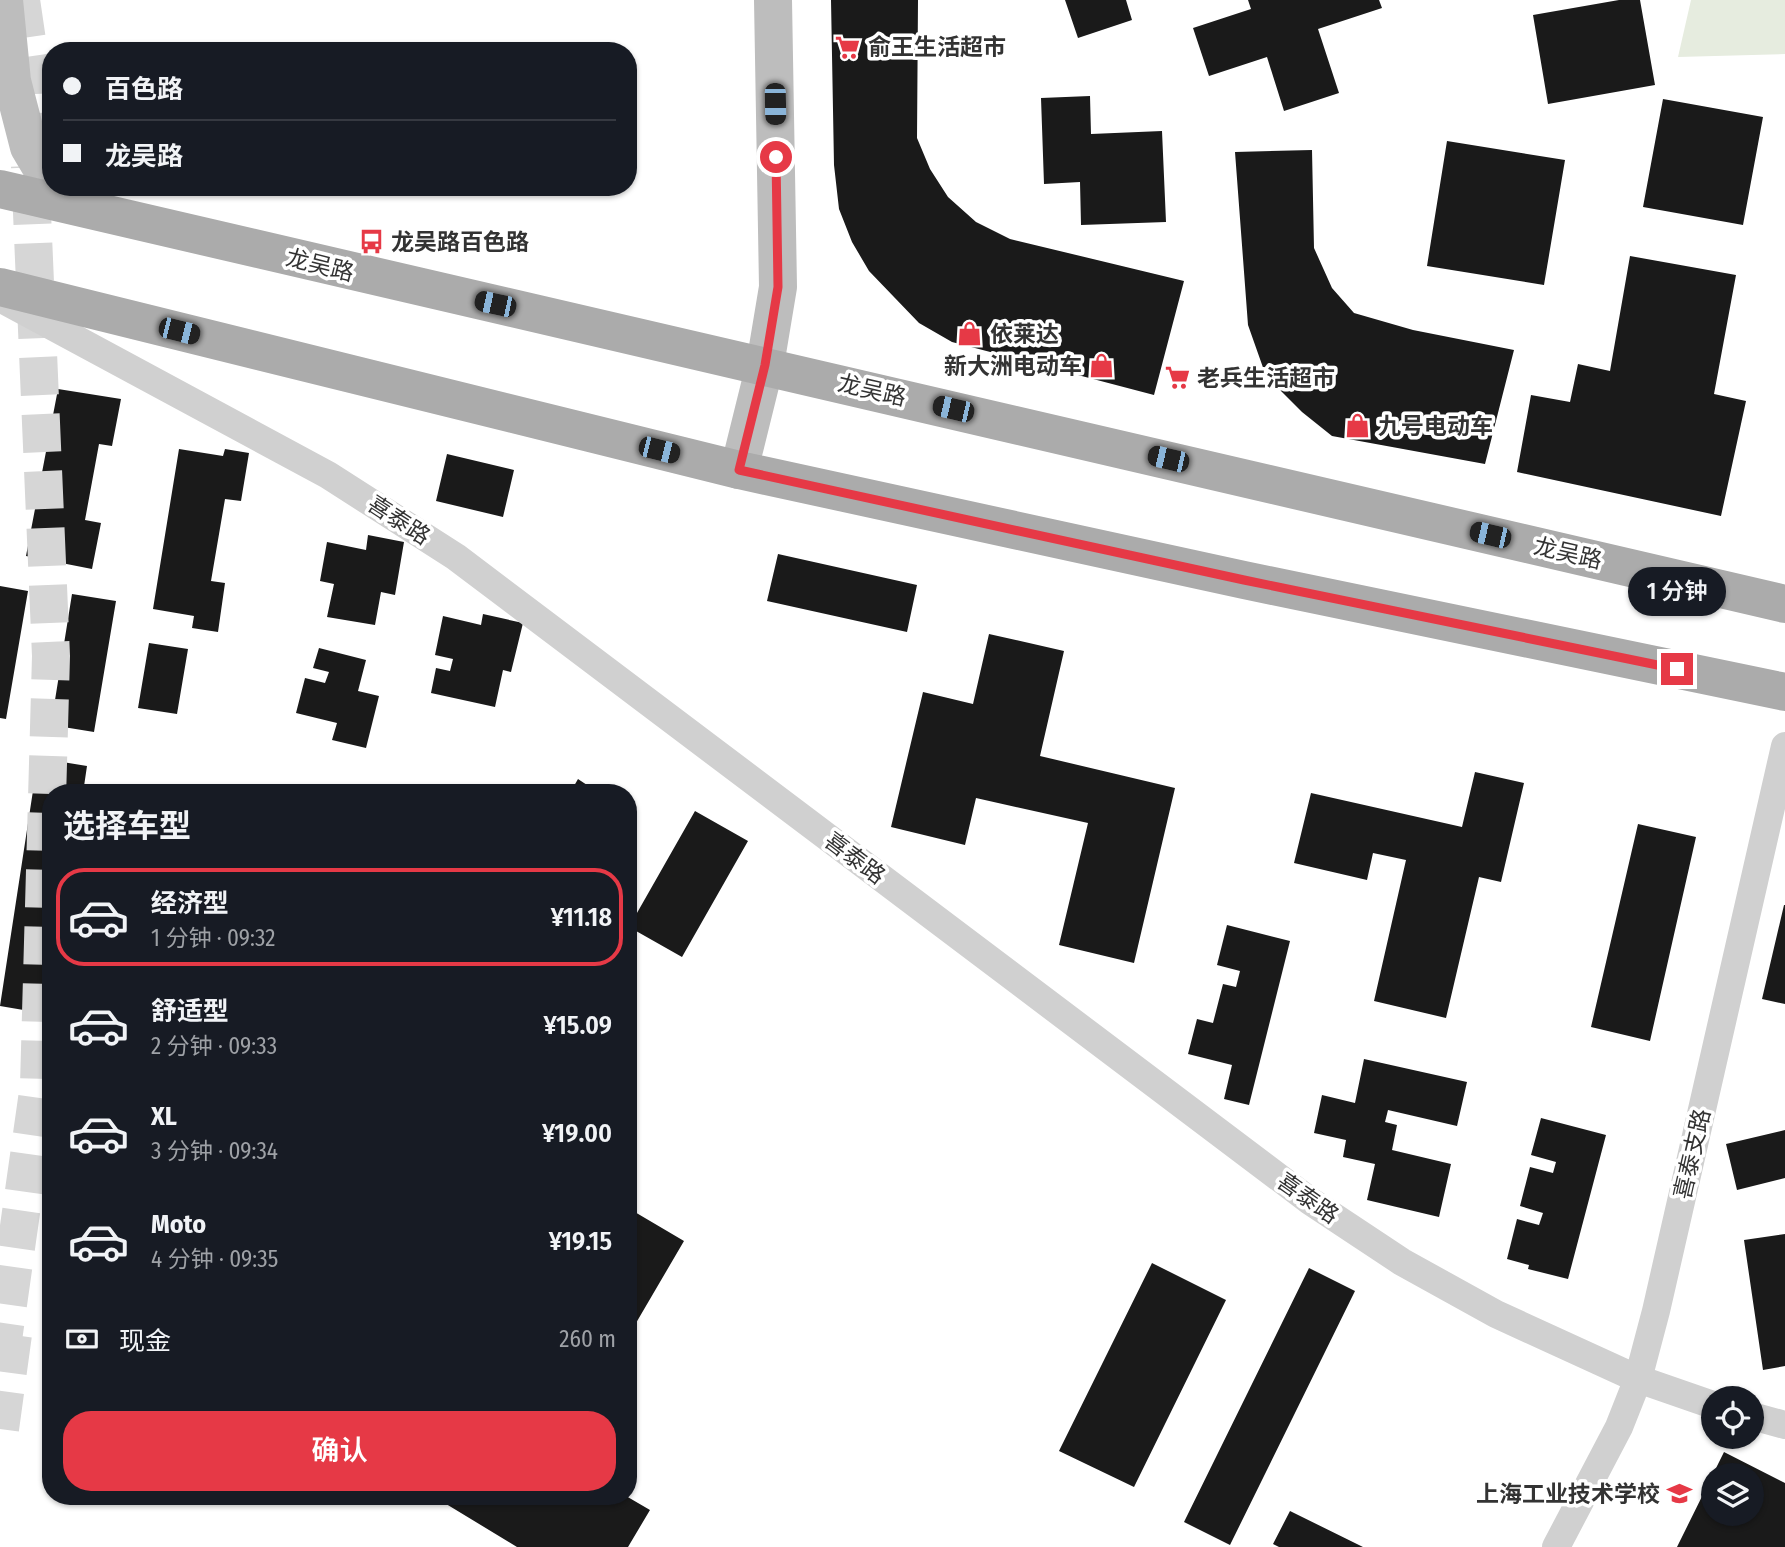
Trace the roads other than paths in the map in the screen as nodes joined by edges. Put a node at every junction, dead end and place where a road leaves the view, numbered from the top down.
1 (4, 0) edge
2 (774, 0) edge
3 (42, 169) tunnel mouth
4 (0, 189) edge
5 (42, 191) edge
6 (73, 196) edge
7 (0, 287) edge
8 (0, 298) edge
9 (765, 365) junction
10 (739, 470) junction
11 (1785, 604) edge
12 (1785, 692) edge
13 (1785, 746) edge
14 (1638, 1378) junction
15 (1701, 1401) edge
16 (1764, 1419) edge
17 (1785, 1425) edge
18 (1556, 1547) edge

1 - 3 street
2 - 9 street
4 - 5 main road, 龙吴路
6 - 9 main road, 龙吴路
7 - 10 main road
8 - 14 street, 喜泰路
9 - 10 street
9 - 11 main road, 龙吴路
10 - 12 main road
13 - 14 street, 喜泰支路
14 - 15 street, 喜泰路
14 - 18 street, 喜泰支路
16 - 17 street

